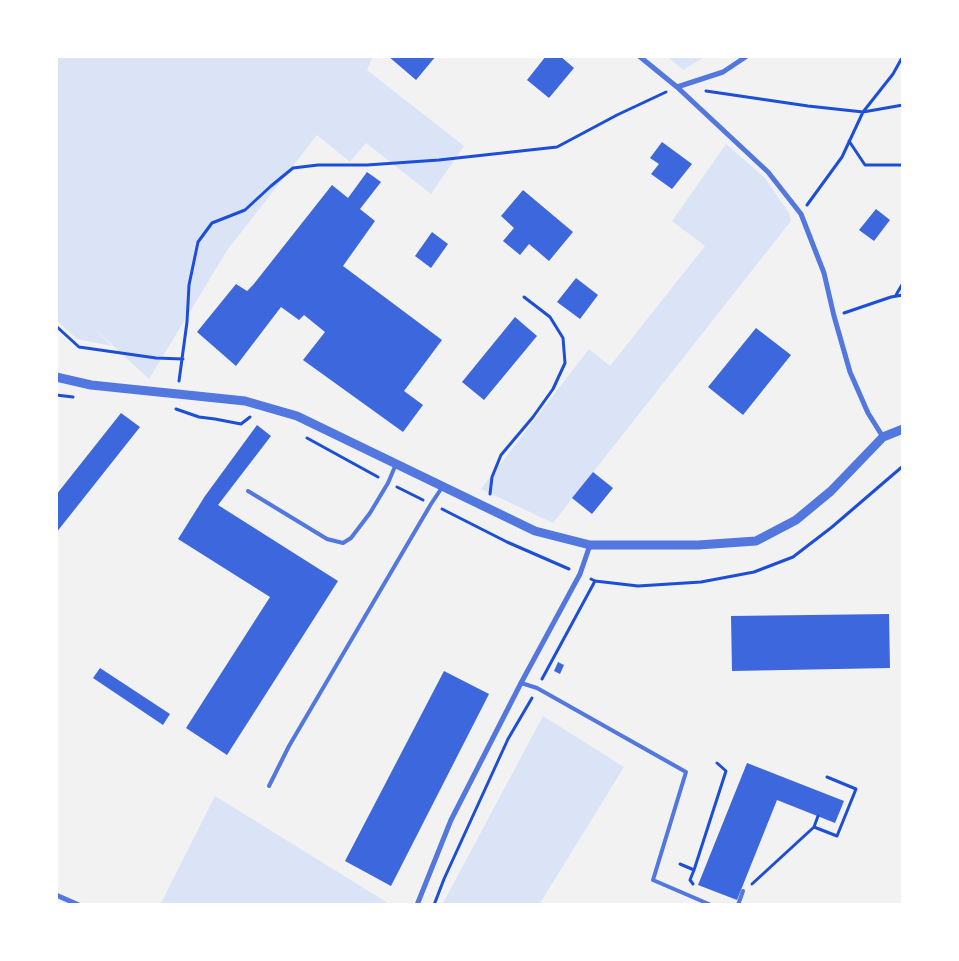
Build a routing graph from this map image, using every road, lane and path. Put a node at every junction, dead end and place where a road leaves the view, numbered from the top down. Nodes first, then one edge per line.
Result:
1 (640, 56) edge
2 (747, 56) edge
3 (903, 56) edge
4 (677, 87) junction
5 (705, 91) dead end
6 (903, 105) edge
7 (863, 112) junction
8 (849, 141) junction
9 (903, 165) edge
10 (801, 214) junction
11 (903, 283) edge
12 (903, 294) edge
13 (896, 296) junction
14 (524, 297) dead end
15 (834, 316) junction
16 (56, 326) edge
17 (183, 359) junction
18 (56, 378) edge
19 (177, 394) junction
20 (903, 429) edge
21 (883, 437) junction
22 (396, 464) junction
23 (443, 486) junction
24 (248, 491) dead end
25 (488, 508) junction
26 (590, 545) junction
27 (595, 581) dead end
28 (520, 683) junction
29 (537, 688) junction
30 (716, 762) dead end
31 (827, 777) dead end
32 (269, 786) dead end
33 (818, 816) dead end
34 (814, 827) junction
35 (680, 864) dead end
36 (694, 870) junction
37 (694, 885) dead end
38 (743, 891) joint
39 (56, 894) edge
40 (80, 905) edge
41 (417, 905) edge
42 (434, 905) edge
43 (711, 905) edge
44 (738, 905) edge

1 - 4 street
2 - 4 street
3 - 7 path
4 - 10 street
4 - 17 path
5 - 7 path
6 - 7 path
7 - 8 path
8 - 9 path
8 - 10 path
10 - 15 street
11 - 13 path
12 - 13 path
13 - 15 path
14 - 25 path
15 - 21 street
16 - 17 path
17 - 19 path
18 - 19 street
19 - 22 street
20 - 21 street
21 - 26 street
22 - 23 street
22 - 24 lane
23 - 25 street
23 - 32 lane
25 - 26 street
26 - 28 street
27 - 29 path
28 - 29 lane
28 - 41 street
29 - 42 path
29 - 43 lane
30 - 36 path
31 - 34 path
33 - 34 path
34 - 38 path
35 - 36 path
36 - 37 path
38 - 44 lane
39 - 40 street

